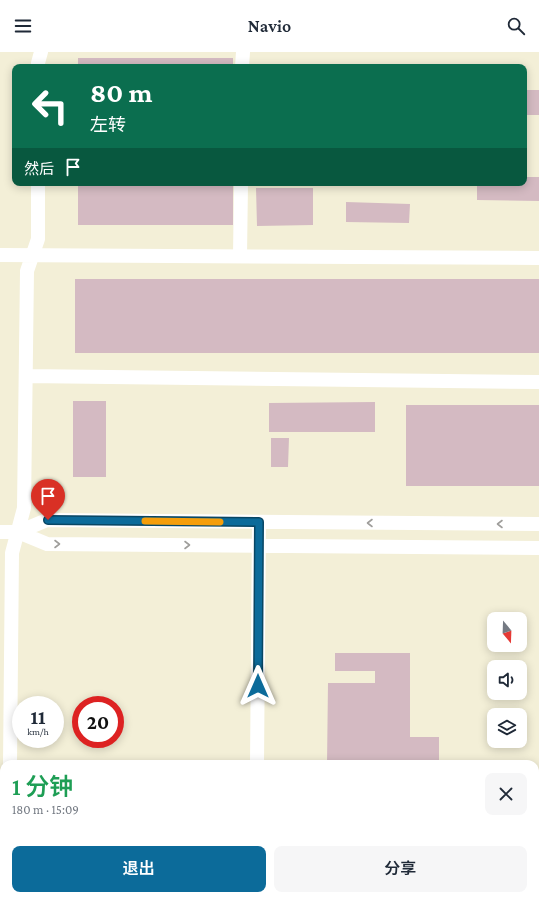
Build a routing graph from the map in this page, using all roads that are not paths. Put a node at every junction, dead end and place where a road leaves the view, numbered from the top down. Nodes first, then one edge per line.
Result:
1 (41, 52) edge
2 (243, 52) edge
3 (39, 64) edge
4 (242, 64) edge
5 (38, 186) edge
6 (241, 186) edge
7 (0, 255) edge
8 (33, 255) junction
9 (240, 256) junction
10 (539, 258) edge
11 (26, 376) junction
12 (539, 382) edge
13 (259, 522) junction
14 (539, 524) edge
15 (0, 532) edge
16 (18, 532) junction
17 (259, 546) junction
18 (539, 548) edge
19 (10, 760) edge
20 (257, 760) edge

1 - 3 lane
2 - 4 lane
5 - 8 lane
6 - 9 lane
7 - 8 lane
8 - 9 lane
8 - 11 lane
9 - 10 lane
11 - 12 lane
11 - 16 lane
14 -> 13 lane
13 - 16 lane
13 - 17 lane
15 - 16 lane
16 -> 17 lane
16 - 19 lane
17 - 18 lane
17 - 20 lane

